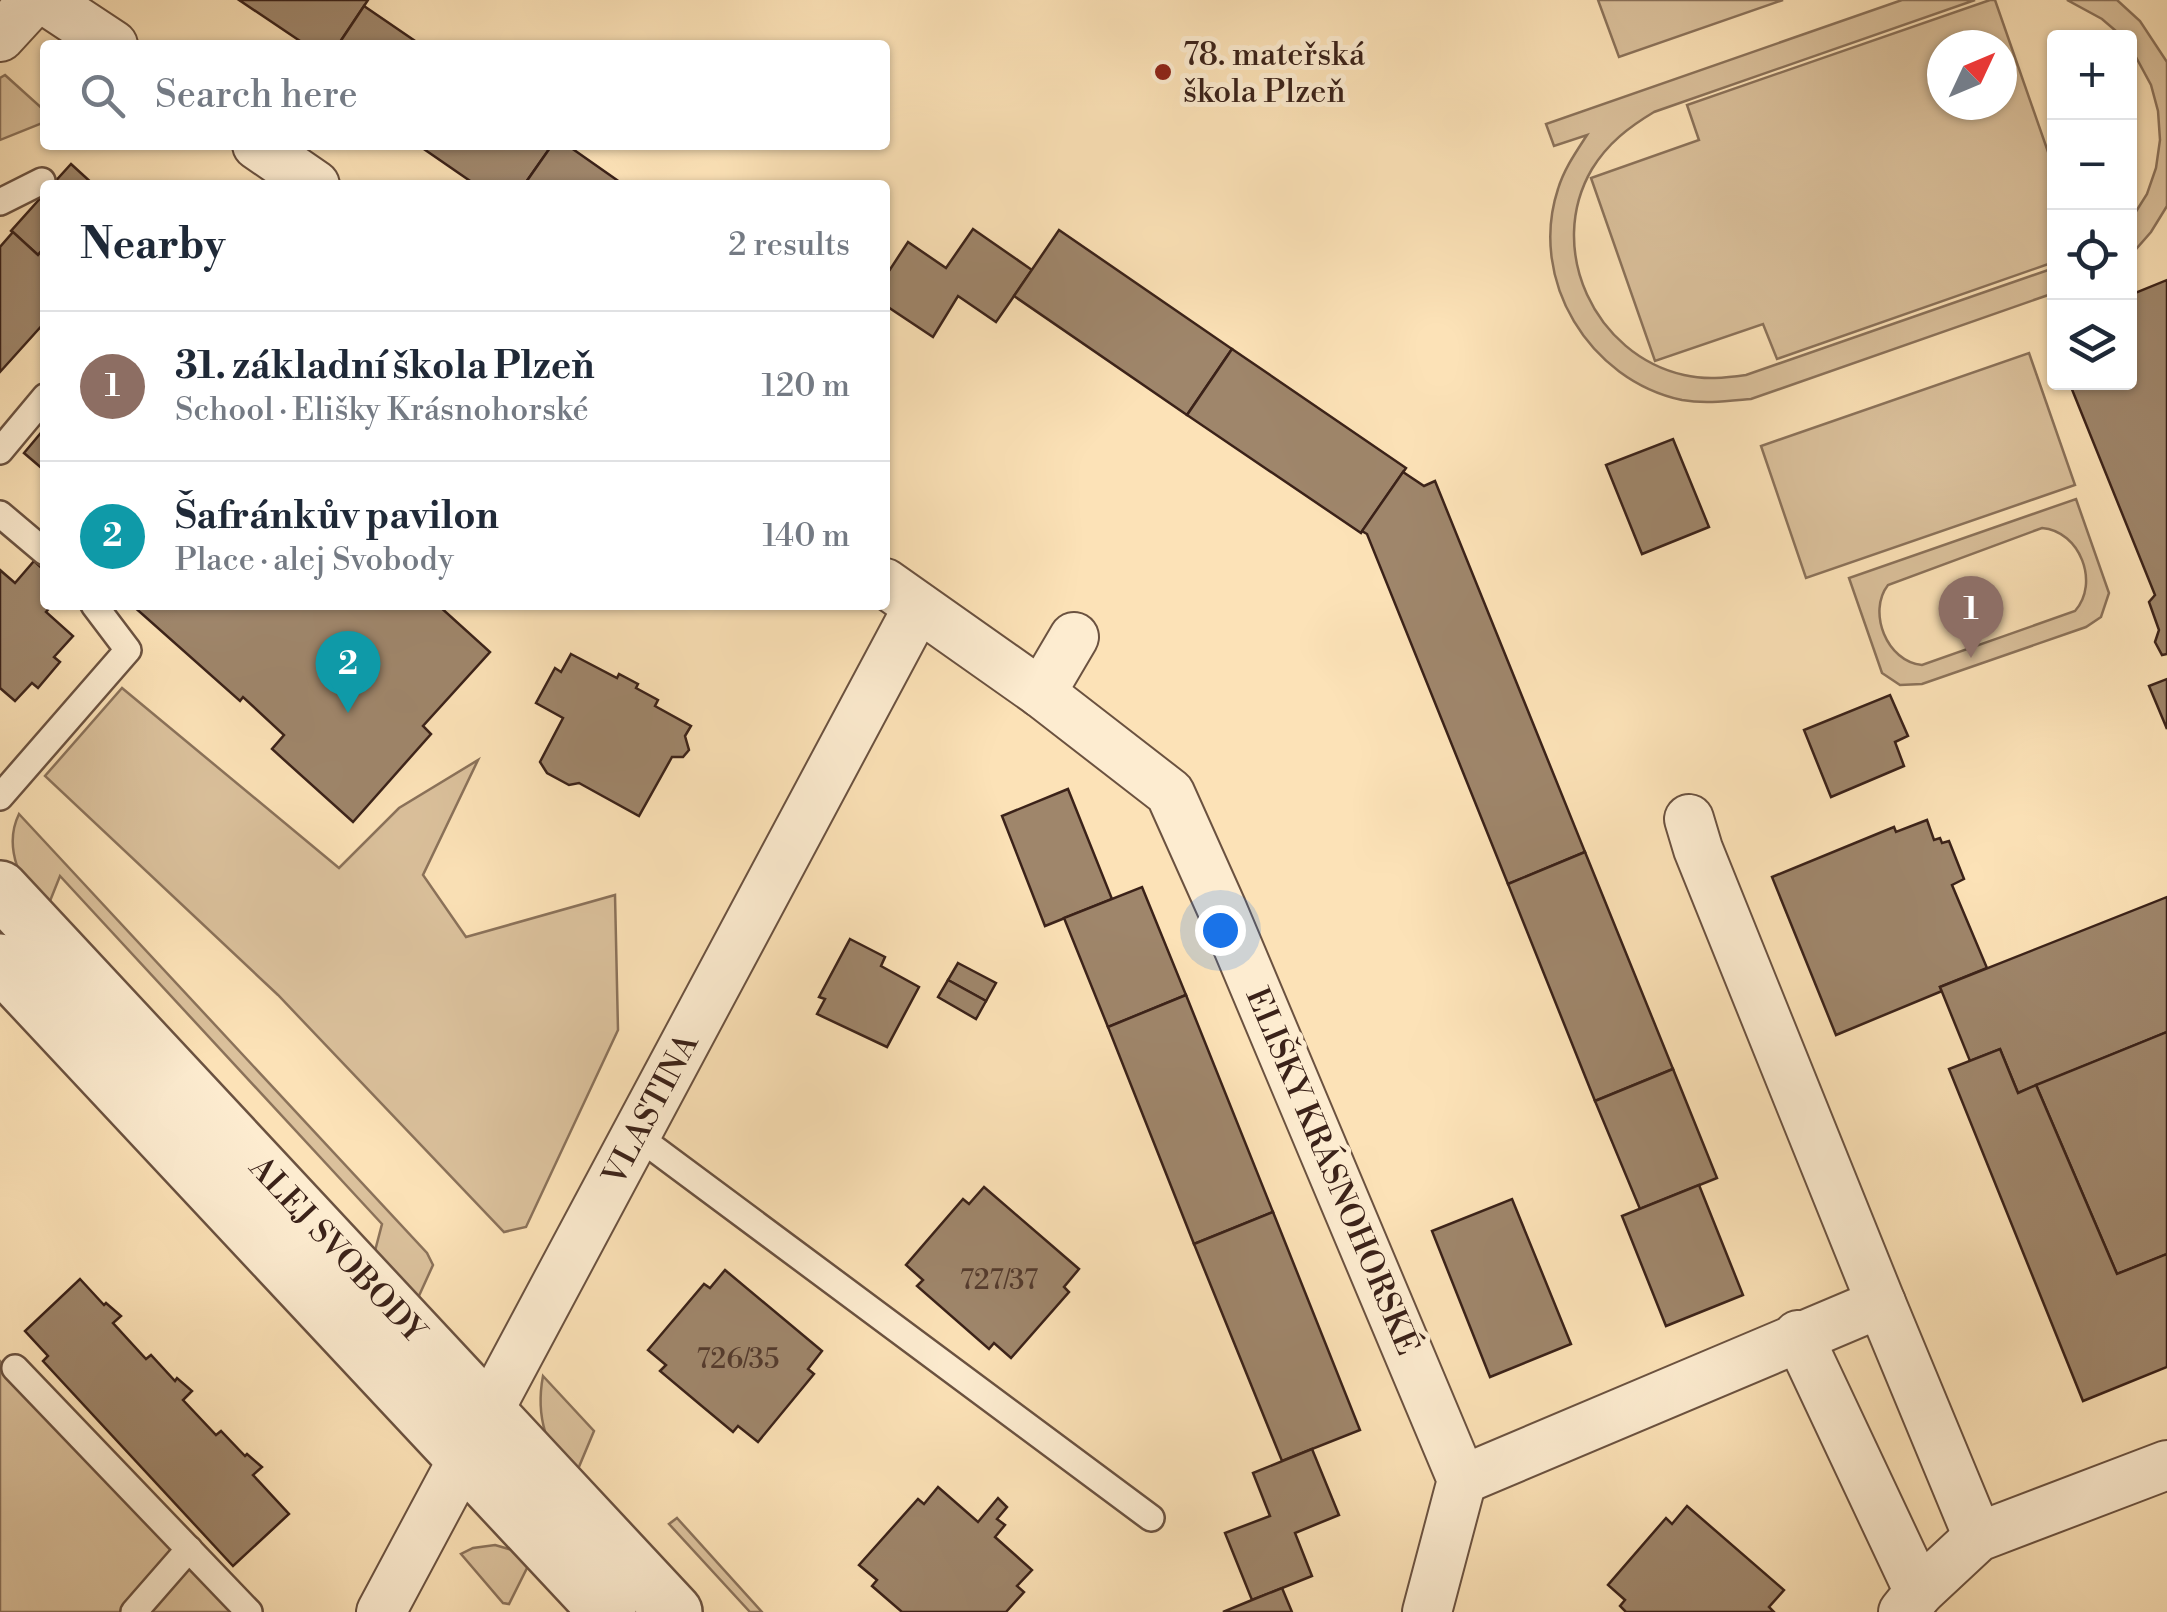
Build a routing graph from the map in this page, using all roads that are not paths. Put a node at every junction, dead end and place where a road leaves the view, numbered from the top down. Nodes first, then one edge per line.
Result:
1 (34, 0) edge
2 (45, 0) edge
3 (0, 37) edge
4 (105, 40) edge
5 (264, 150) edge
6 (308, 180) edge
7 (40, 183) edge
8 (0, 203) edge
9 (21, 220) dead end
10 (40, 402) edge
11 (0, 451) edge
12 (0, 514) edge
13 (40, 548) edge
14 (902, 595) edge
15 (98, 610) edge
16 (1074, 638) dead end
17 (1041, 692) junction
18 (0, 796) edge
19 (1689, 819) dead end
20 (0, 888) edge
21 (0, 962) edge
22 (636, 1135) junction
23 (1881, 1303) junction
24 (1798, 1335) junction
25 (15, 1368) dead end
26 (477, 1434) junction
27 (2167, 1465) edge
28 (1462, 1480) junction
29 (1151, 1518) dead end
30 (1978, 1537) junction
31 (190, 1549) junction
32 (1911, 1602) edge
33 (134, 1612) edge
34 (249, 1612) edge
35 (381, 1612) edge
36 (608, 1612) edge
37 (674, 1612) edge
38 (1426, 1612) edge

1 - 3 street
2 - 4 street
5 - 6 street
7 - 8 lane
8 - 9 lane
10 - 11 lane
12 - 13 lane
14 - 17 street, ELIŠKY KRÁSNOHORSKÉ
14 - 22 street, VLASTINA
15 - 18 lane
16 - 17 street
17 - 28 street, ELIŠKY KRÁSNOHORSKÉ
19 - 23 street
20 - 26 street, ALEJ SVOBODY
21 - 26 street, ALEJ SVOBODY
22 - 26 street, VLASTINA
22 - 29 lane
23 - 24 street
23 - 30 street
24 - 28 street
24 - 32 street
25 - 31 lane
26 - 35 street, VLASTINA
26 - 36 street, ALEJ SVOBODY
26 - 37 street, ALEJ SVOBODY
27 - 30 street
28 - 38 street
30 - 32 street
31 - 33 lane
31 - 34 lane

